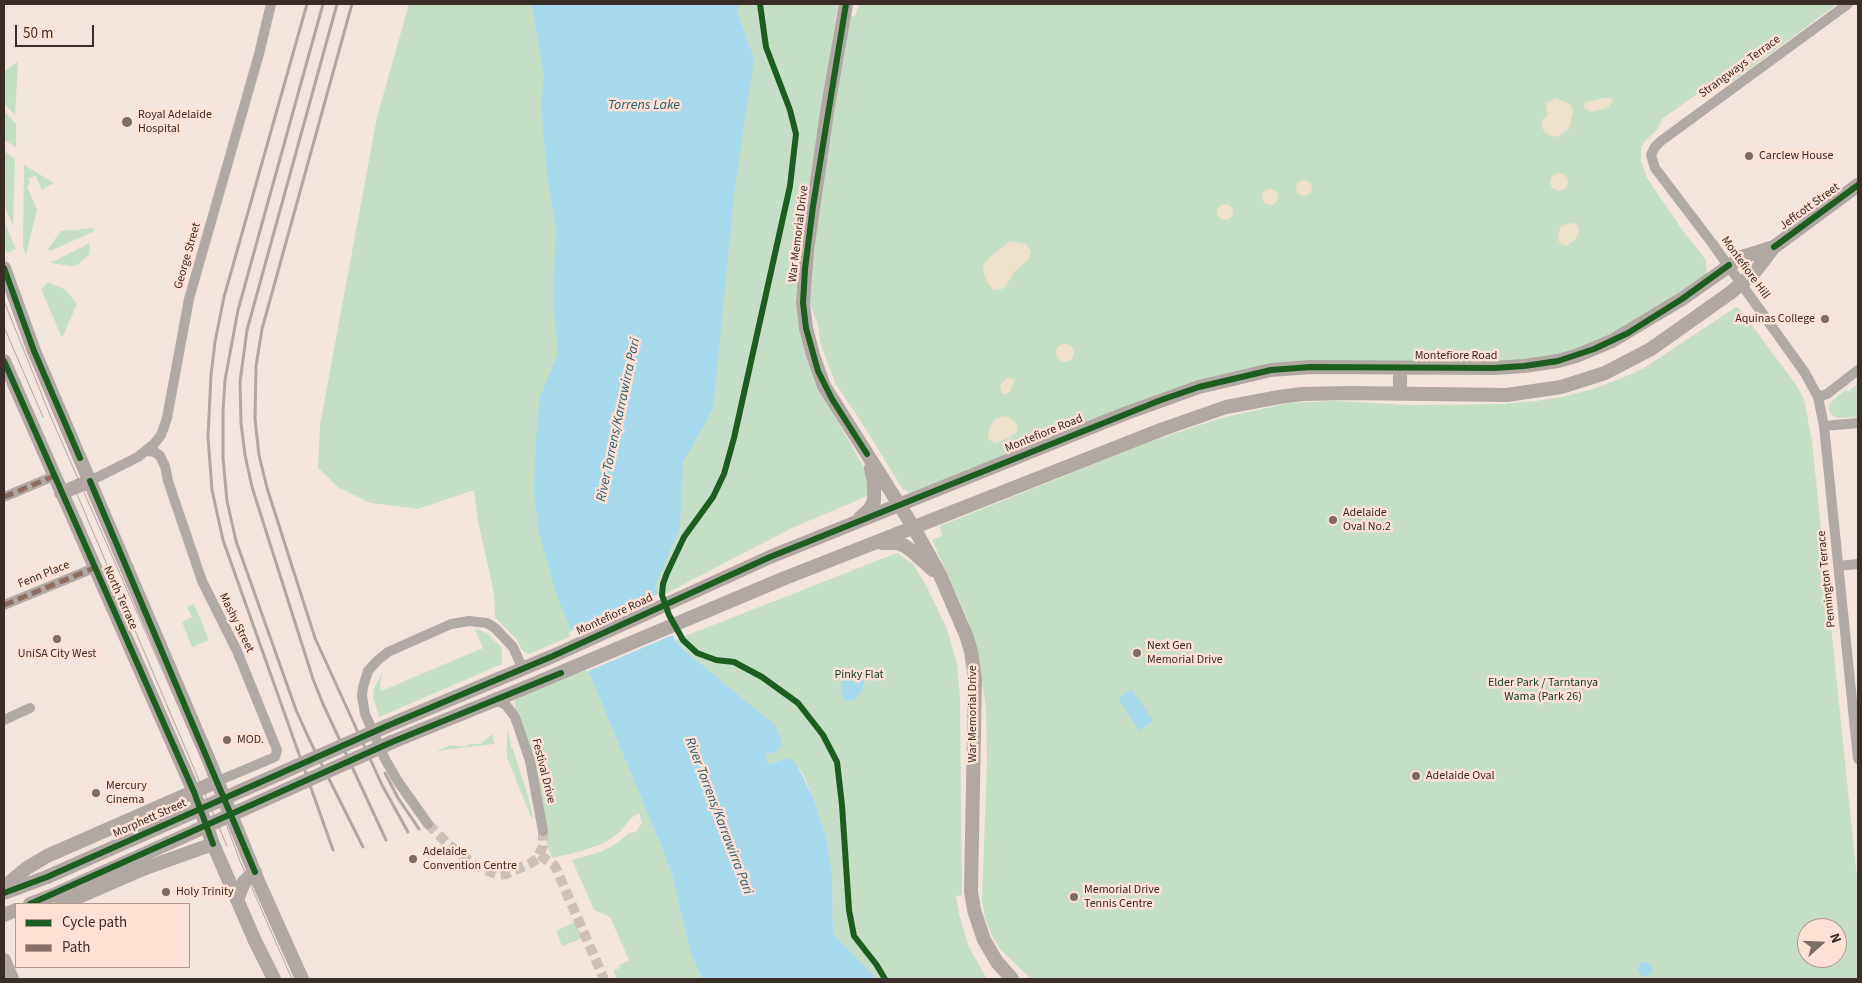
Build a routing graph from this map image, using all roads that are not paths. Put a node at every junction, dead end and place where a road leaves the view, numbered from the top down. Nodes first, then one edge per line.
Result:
1 (271, 4) edge
2 (846, 4) edge
3 (1848, 4) edge
4 (1651, 155) joint
5 (1858, 185) edge
6 (1774, 247) junction
7 (1728, 265) junction
8 (4, 268) edge
9 (1741, 283) junction
10 (4, 361) edge
11 (1400, 368) junction
12 (1858, 370) edge
13 (8, 383) edge
14 (1400, 394) junction
15 (1818, 397) junction
16 (1858, 423) edge
17 (1824, 426) junction
18 (147, 451) junction
19 (866, 454) junction
20 (54, 476) junction
21 (90, 481) junction
22 (61, 493) junction
23 (4, 498) edge
24 (899, 504) junction
25 (847, 526) junction
26 (914, 528) junction
27 (867, 546) junction
28 (1858, 564) edge
29 (1839, 566) junction
30 (94, 568) junction
31 (940, 575) junction
32 (4, 605) edge
33 (523, 669) junction
34 (1854, 671) edge
35 (522, 689) junction
36 (489, 702) junction
37 (30, 708) dead end
38 (516, 717) junction
39 (4, 720) edge
40 (387, 726) joint
41 (1858, 759) edge
42 (218, 781) junction
43 (194, 792) junction
44 (428, 824) tunnel mouth
45 (543, 832) tunnel mouth
46 (213, 844) junction
47 (255, 872) junction
48 (4, 887) edge
49 (4, 893) edge
50 (237, 900) junction
51 (47, 901) edge
52 (4, 960) edge
53 (12, 979) edge
54 (274, 979) edge
55 (302, 979) edge
56 (1012, 979) edge

1 - 18 street, George Street
2 - 19 main road, War Memorial Drive
3 - 4 street, Strangways Terrace
4 - 7 street, Montefiore Hill
5 - 6 main road, Jeffcott Street
6 - 7 main road, Jeffcott Street
6 - 9 main road, Jeffcott Street
7 - 9 street, Montefiore Hill
7 - 11 main road, Montefiore Road
8 - 21 main road, North Terrace
9 - 14 main road
9 - 15 street, Montefiore Hill
10 - 13 main road, North Terrace
11 - 14 main road
11 - 24 main road, Montefiore Road
12 - 15 street
13 - 20 main road, North Terrace
14 - 26 main road
15 - 17 street, Pennington Terrace
16 - 17 street
17 - 29 street, Pennington Terrace
18 - 21 street, George Street
18 - 42 street, Mashy Street
19 - 24 main road, War Memorial Drive
19 - 25 main road
20 - 22 main road, North Terrace
20 - 23 street
21 - 22 main road
21 - 42 main road, North Terrace
22 - 30 main road, North Terrace
24 - 25 main road, Montefiore Road
24 - 26 main road, War Memorial Drive
25 - 33 main road, Montefiore Road
26 - 27 main road
26 - 31 main road, War Memorial Drive
27 - 31 main road
27 - 35 main road
28 - 29 street
29 - 34 street, Pennington Terrace
30 - 32 street, Fenn Place
30 - 43 main road, North Terrace
31 - 56 main road, War Memorial Drive
33 - 40 main road, Montefiore Road
33 - 44 street
34 - 41 street, Pennington Terrace
35 - 36 main road
35 - 38 street, Festival Drive
36 - 38 street
36 - 51 main road, bridge
37 - 39 street
38 - 45 street, Festival Drive
40 - 49 main road, Morphett Street, bridge
42 - 43 main road
42 - 47 main road, North Terrace
43 - 46 main road, North Terrace
43 - 48 main road
46 - 50 main road, North Terrace
46 - 51 main road
47 - 50 main road
47 - 55 main road, North Terrace
50 - 54 main road, North Terrace
52 - 53 main road

